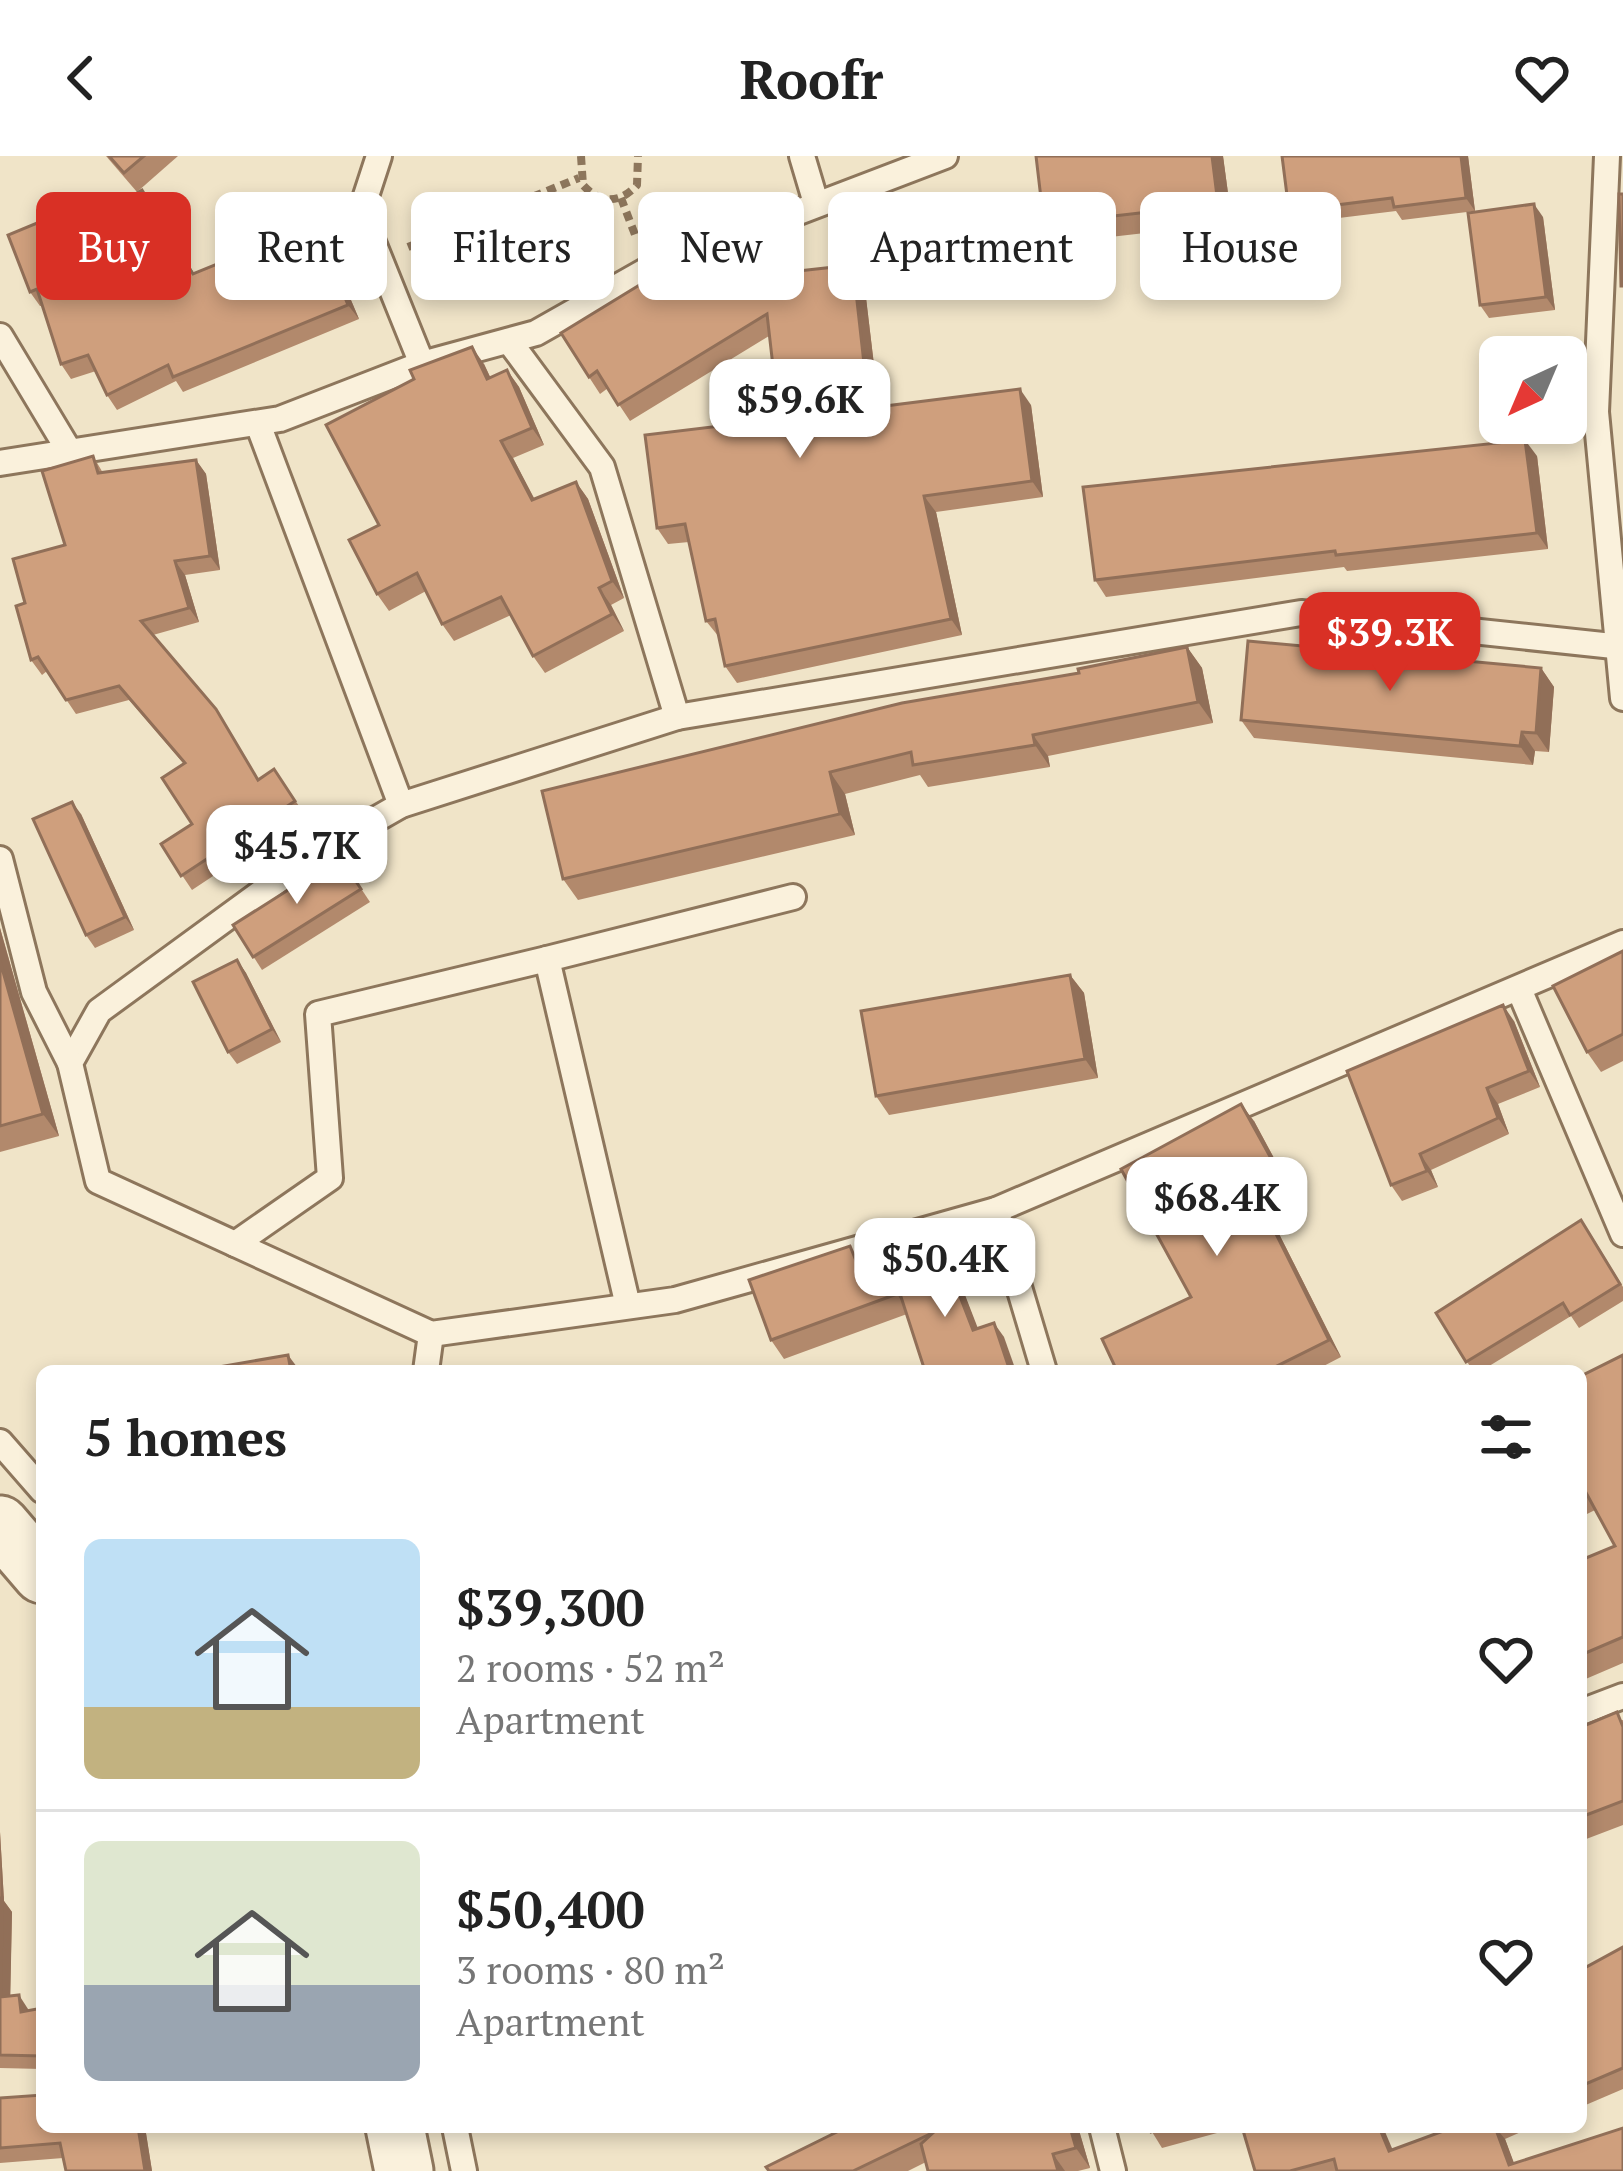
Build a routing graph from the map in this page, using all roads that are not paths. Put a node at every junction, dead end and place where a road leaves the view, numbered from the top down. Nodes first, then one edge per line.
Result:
1 (380, 156) edge
2 (802, 156) edge
3 (945, 156) edge
4 (1607, 156) edge
5 (816, 203) junction
6 (0, 336) edge
7 (509, 341) junction
8 (422, 364) junction
9 (258, 424) junction
10 (71, 454) junction
11 (0, 463) edge
12 (1619, 648) edge
13 (1623, 698) edge
14 (677, 717) junction
15 (401, 805) junction
16 (0, 860) edge
17 (793, 897) dead end
18 (1623, 943) edge
19 (548, 959) junction
20 (1519, 989) junction
21 (70, 1063) junction
22 (996, 1210) junction
23 (1623, 1234) edge
24 (236, 1244) junction
25 (628, 1306) junction
26 (431, 1334) junction
27 (427, 1365) edge
28 (1042, 1365) edge
29 (0, 1442) edge
30 (36, 1483) edge
31 (0, 1526) edge
32 (36, 1567) edge
33 (1623, 1696) edge
34 (1587, 1710) edge
35 (396, 2133) edge
36 (456, 2133) edge
37 (1104, 2133) edge
38 (404, 2171) edge
39 (464, 2171) edge
40 (1114, 2171) edge

1 - 8 lane
2 - 5 lane
3 - 5 lane
4 - 12 lane
5 - 7 lane
6 - 10 lane
7 - 8 lane
7 - 14 lane
8 - 9 lane
9 - 10 lane
9 - 15 lane
10 - 11 lane
12 - 13 lane
12 - 14 lane
14 - 15 lane
15 - 21 lane
16 - 21 lane
17 - 19 lane
18 - 20 lane
19 - 24 lane
19 - 25 lane
20 - 22 lane
20 - 23 lane
21 - 24 lane
22 - 25 lane
22 - 28 lane
24 - 26 lane
25 - 26 lane
26 - 27 lane
29 - 30 lane
31 - 32 street
33 - 34 lane
35 - 38 street
36 - 39 lane
37 - 40 lane

